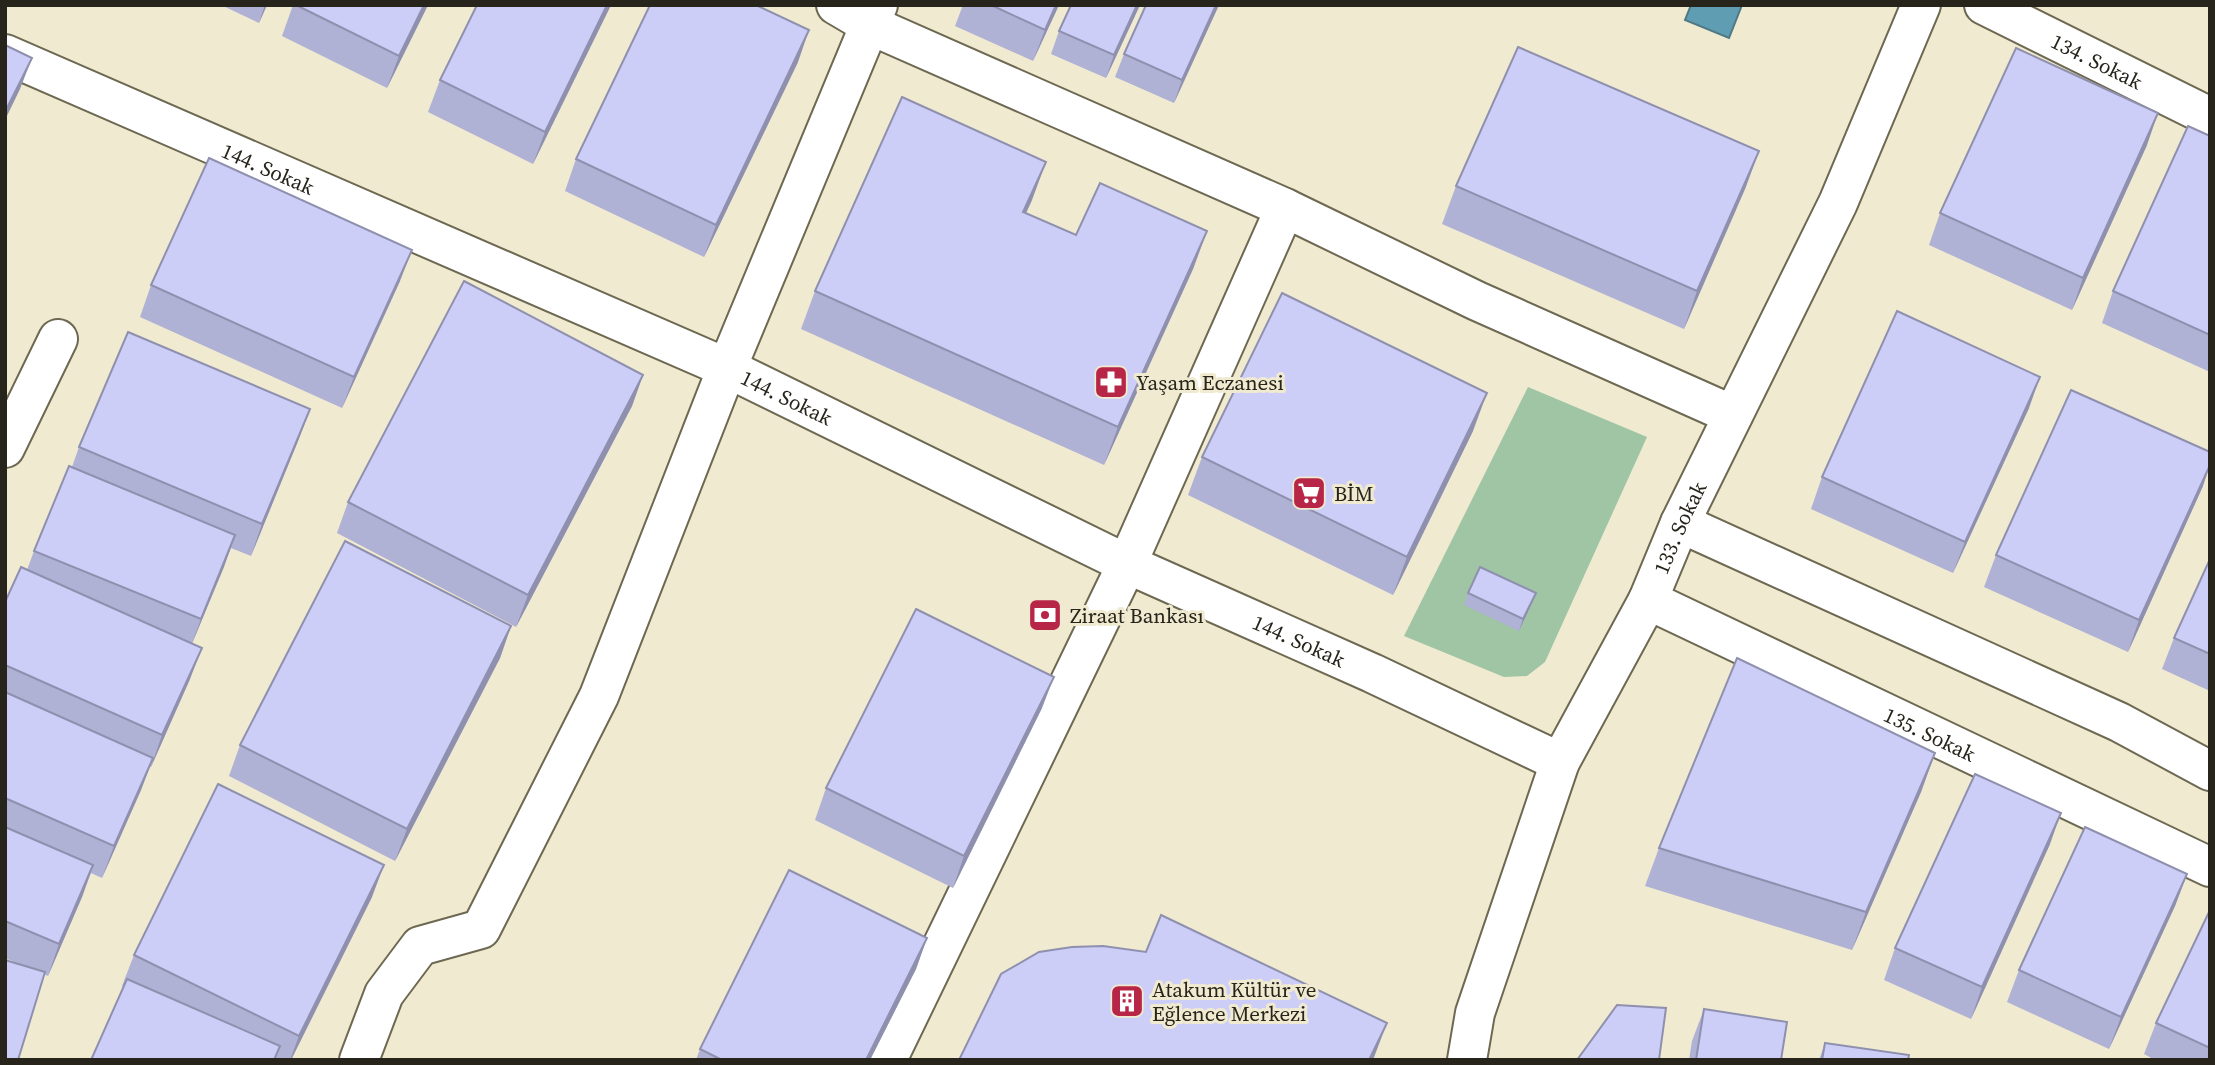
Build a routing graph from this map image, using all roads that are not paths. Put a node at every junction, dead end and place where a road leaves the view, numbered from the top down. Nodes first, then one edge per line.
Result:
1 (836, 5) edge
2 (1922, 5) edge
3 (1984, 5) edge
4 (874, 15) edge
5 (5, 54) edge
6 (2210, 117) edge
7 (1285, 208) junction
8 (58, 340) dead end
9 (727, 368) junction
10 (1734, 415) junction
11 (5, 448) edge
12 (1679, 523) junction
13 (1127, 564) junction
14 (1648, 600) junction
15 (1560, 762) junction
16 (2210, 771) edge
17 (2210, 867) edge
18 (359, 1060) edge
19 (887, 1060) edge
20 (1467, 1060) edge

1 - 4 street
2 - 10 street, 133. Sokak
3 - 6 street, 134. Sokak
4 - 7 street
4 - 9 street
5 - 9 street, 144. Sokak
7 - 10 street
7 - 13 street
8 - 11 street
9 - 13 street, 144. Sokak
9 - 18 street
10 - 12 street, 133. Sokak
12 - 14 street, 133. Sokak
12 - 16 street
13 - 15 street, 144. Sokak
13 - 19 street
14 - 15 street, 133. Sokak
14 - 17 street, 135. Sokak
15 - 20 street, 133. Sokak

